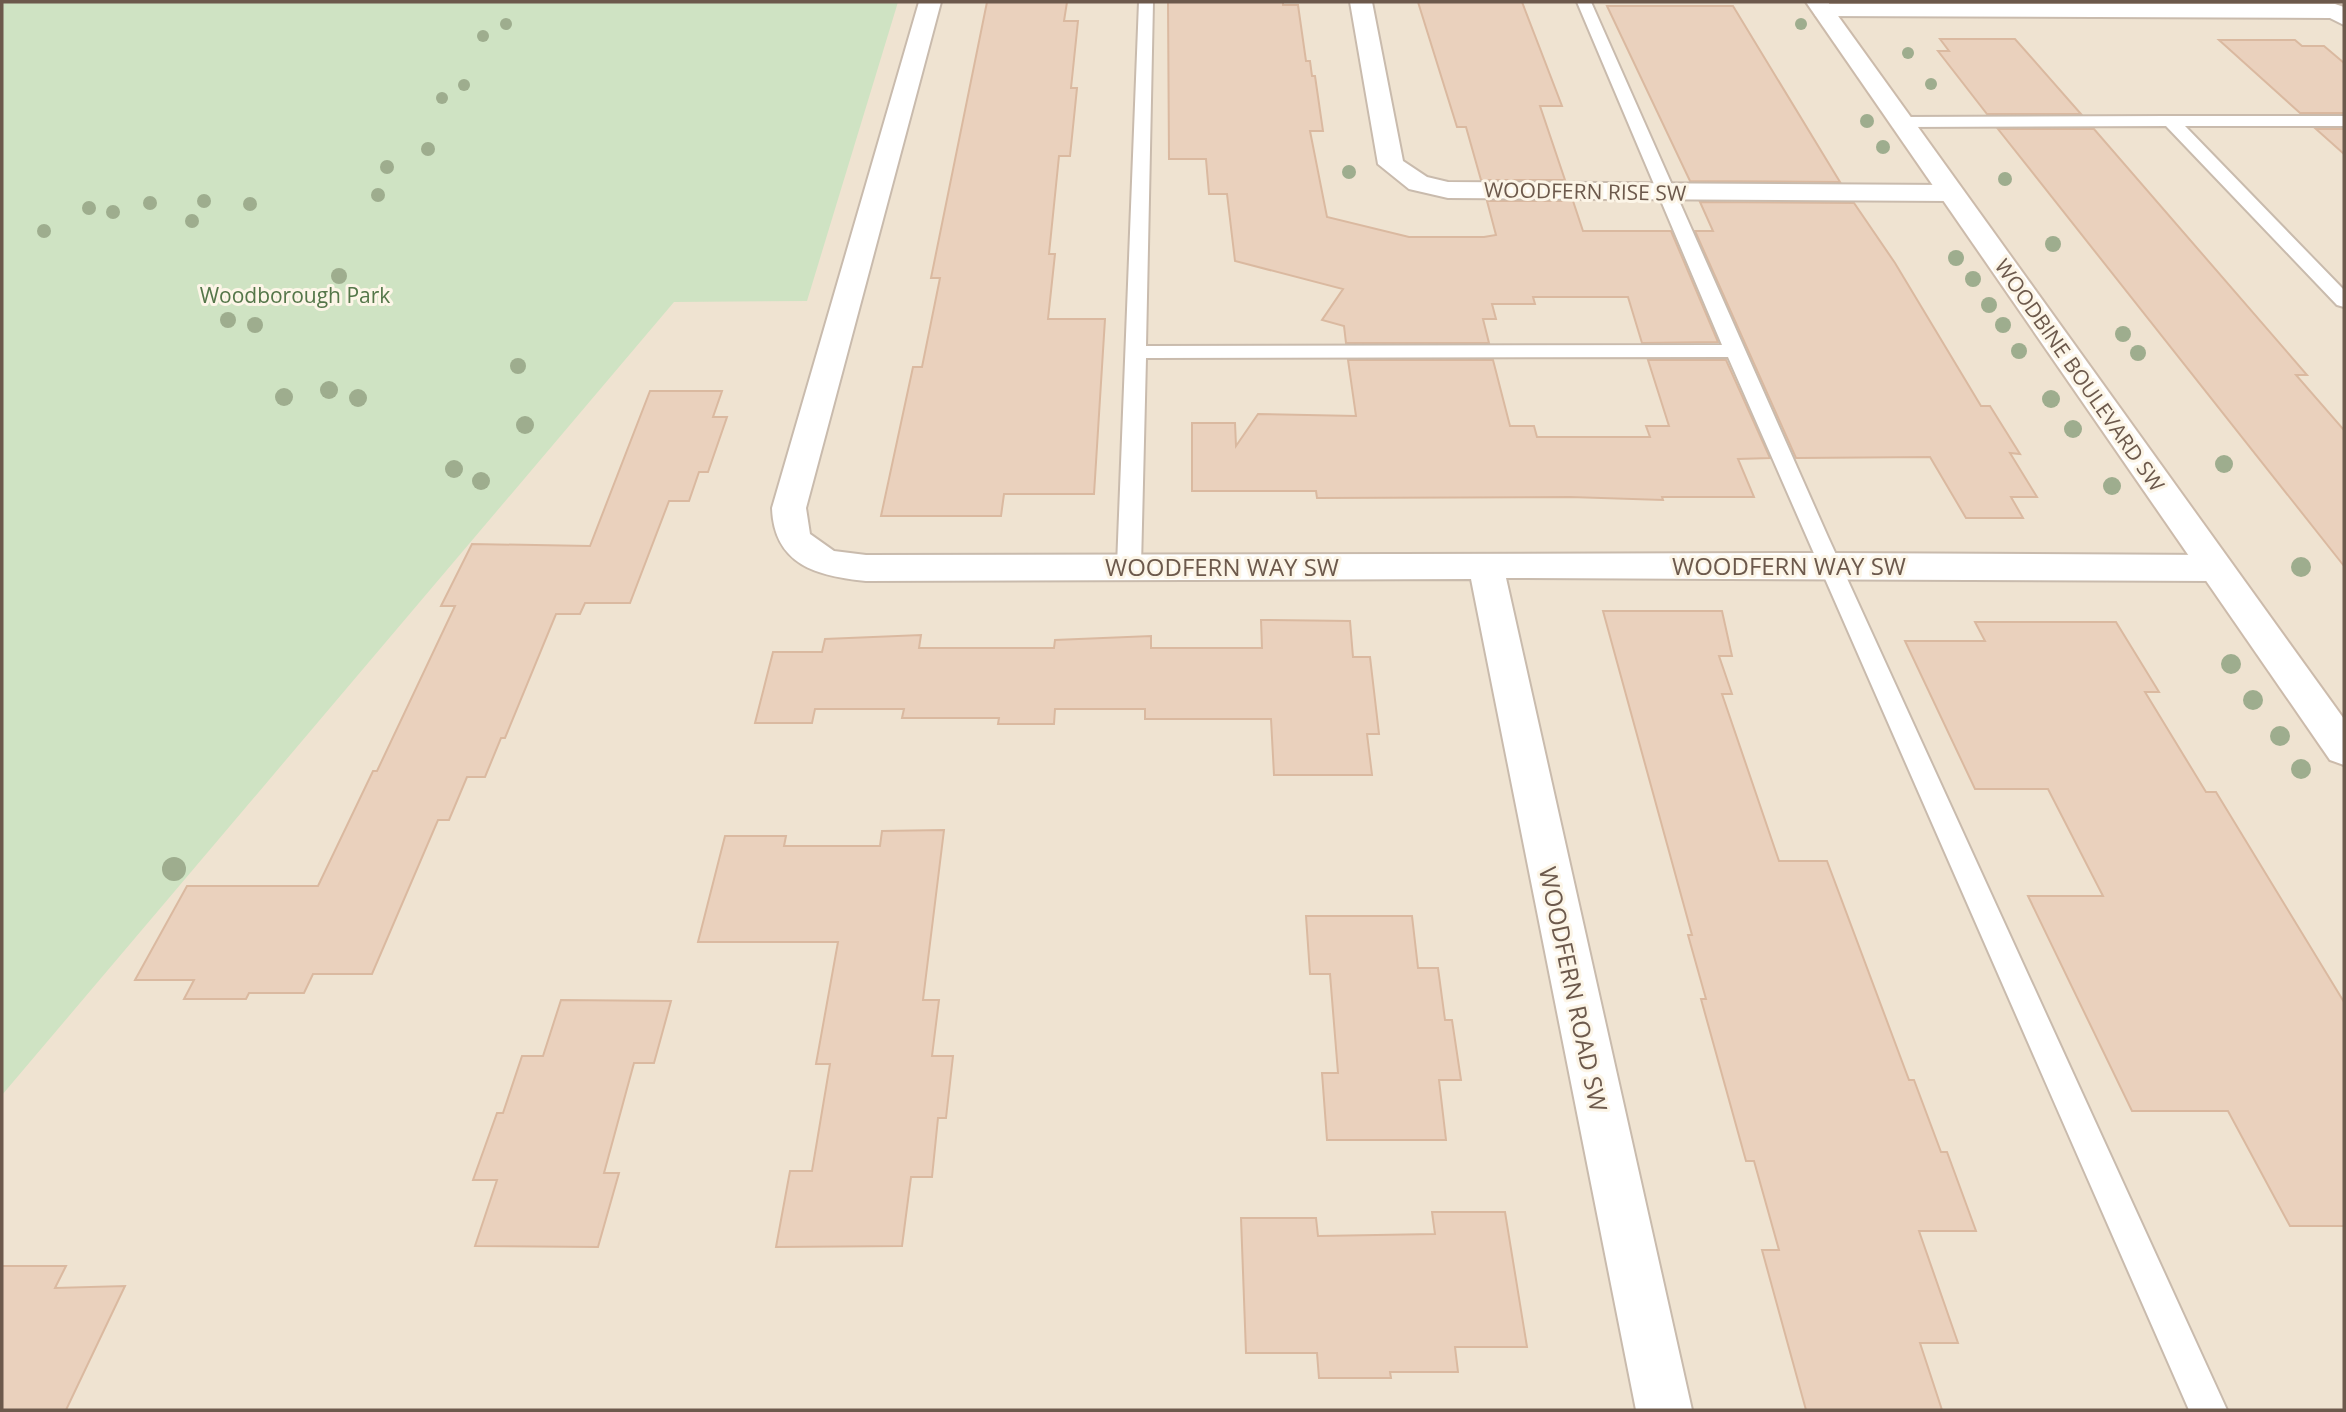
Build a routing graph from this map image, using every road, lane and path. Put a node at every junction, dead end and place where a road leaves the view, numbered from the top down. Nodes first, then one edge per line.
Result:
1 (930, 2) edge
2 (1146, 2) edge
3 (1361, 2) edge
4 (1584, 2) edge
5 (1820, 6) edge
6 (2334, 10) edge
7 (1901, 121) junction
8 (2170, 121) junction
9 (2344, 121) edge
10 (1664, 192) junction
11 (1951, 193) junction
12 (2344, 301) edge
13 (1735, 351) junction
14 (1135, 352) junction
15 (1829, 565) junction
16 (1129, 566) junction
17 (1486, 566) junction
18 (2216, 568) junction
19 (2344, 749) edge
20 (1664, 1410) edge
21 (2208, 1410) edge

1 - 16 street, WOODFERN WAY SW
2 - 14 lane
3 - 10 street, WOODFERN RISE SW
4 - 10 lane
5 - 6 street
5 - 7 street, WOODBINE BOULEVARD SW
7 - 8 lane
7 - 11 street, WOODBINE BOULEVARD SW
8 - 9 lane
8 - 12 lane
10 - 11 street, WOODFERN RISE SW
10 - 13 lane
11 - 18 street, WOODBINE BOULEVARD SW
13 - 14 lane
13 - 15 lane
14 - 16 lane
15 - 17 street, WOODFERN WAY SW
15 - 18 street, WOODFERN WAY SW
15 - 21 lane
16 - 17 street, WOODFERN WAY SW
17 - 20 street, WOODFERN ROAD SW
18 - 19 street, WOODBINE BOULEVARD SW

